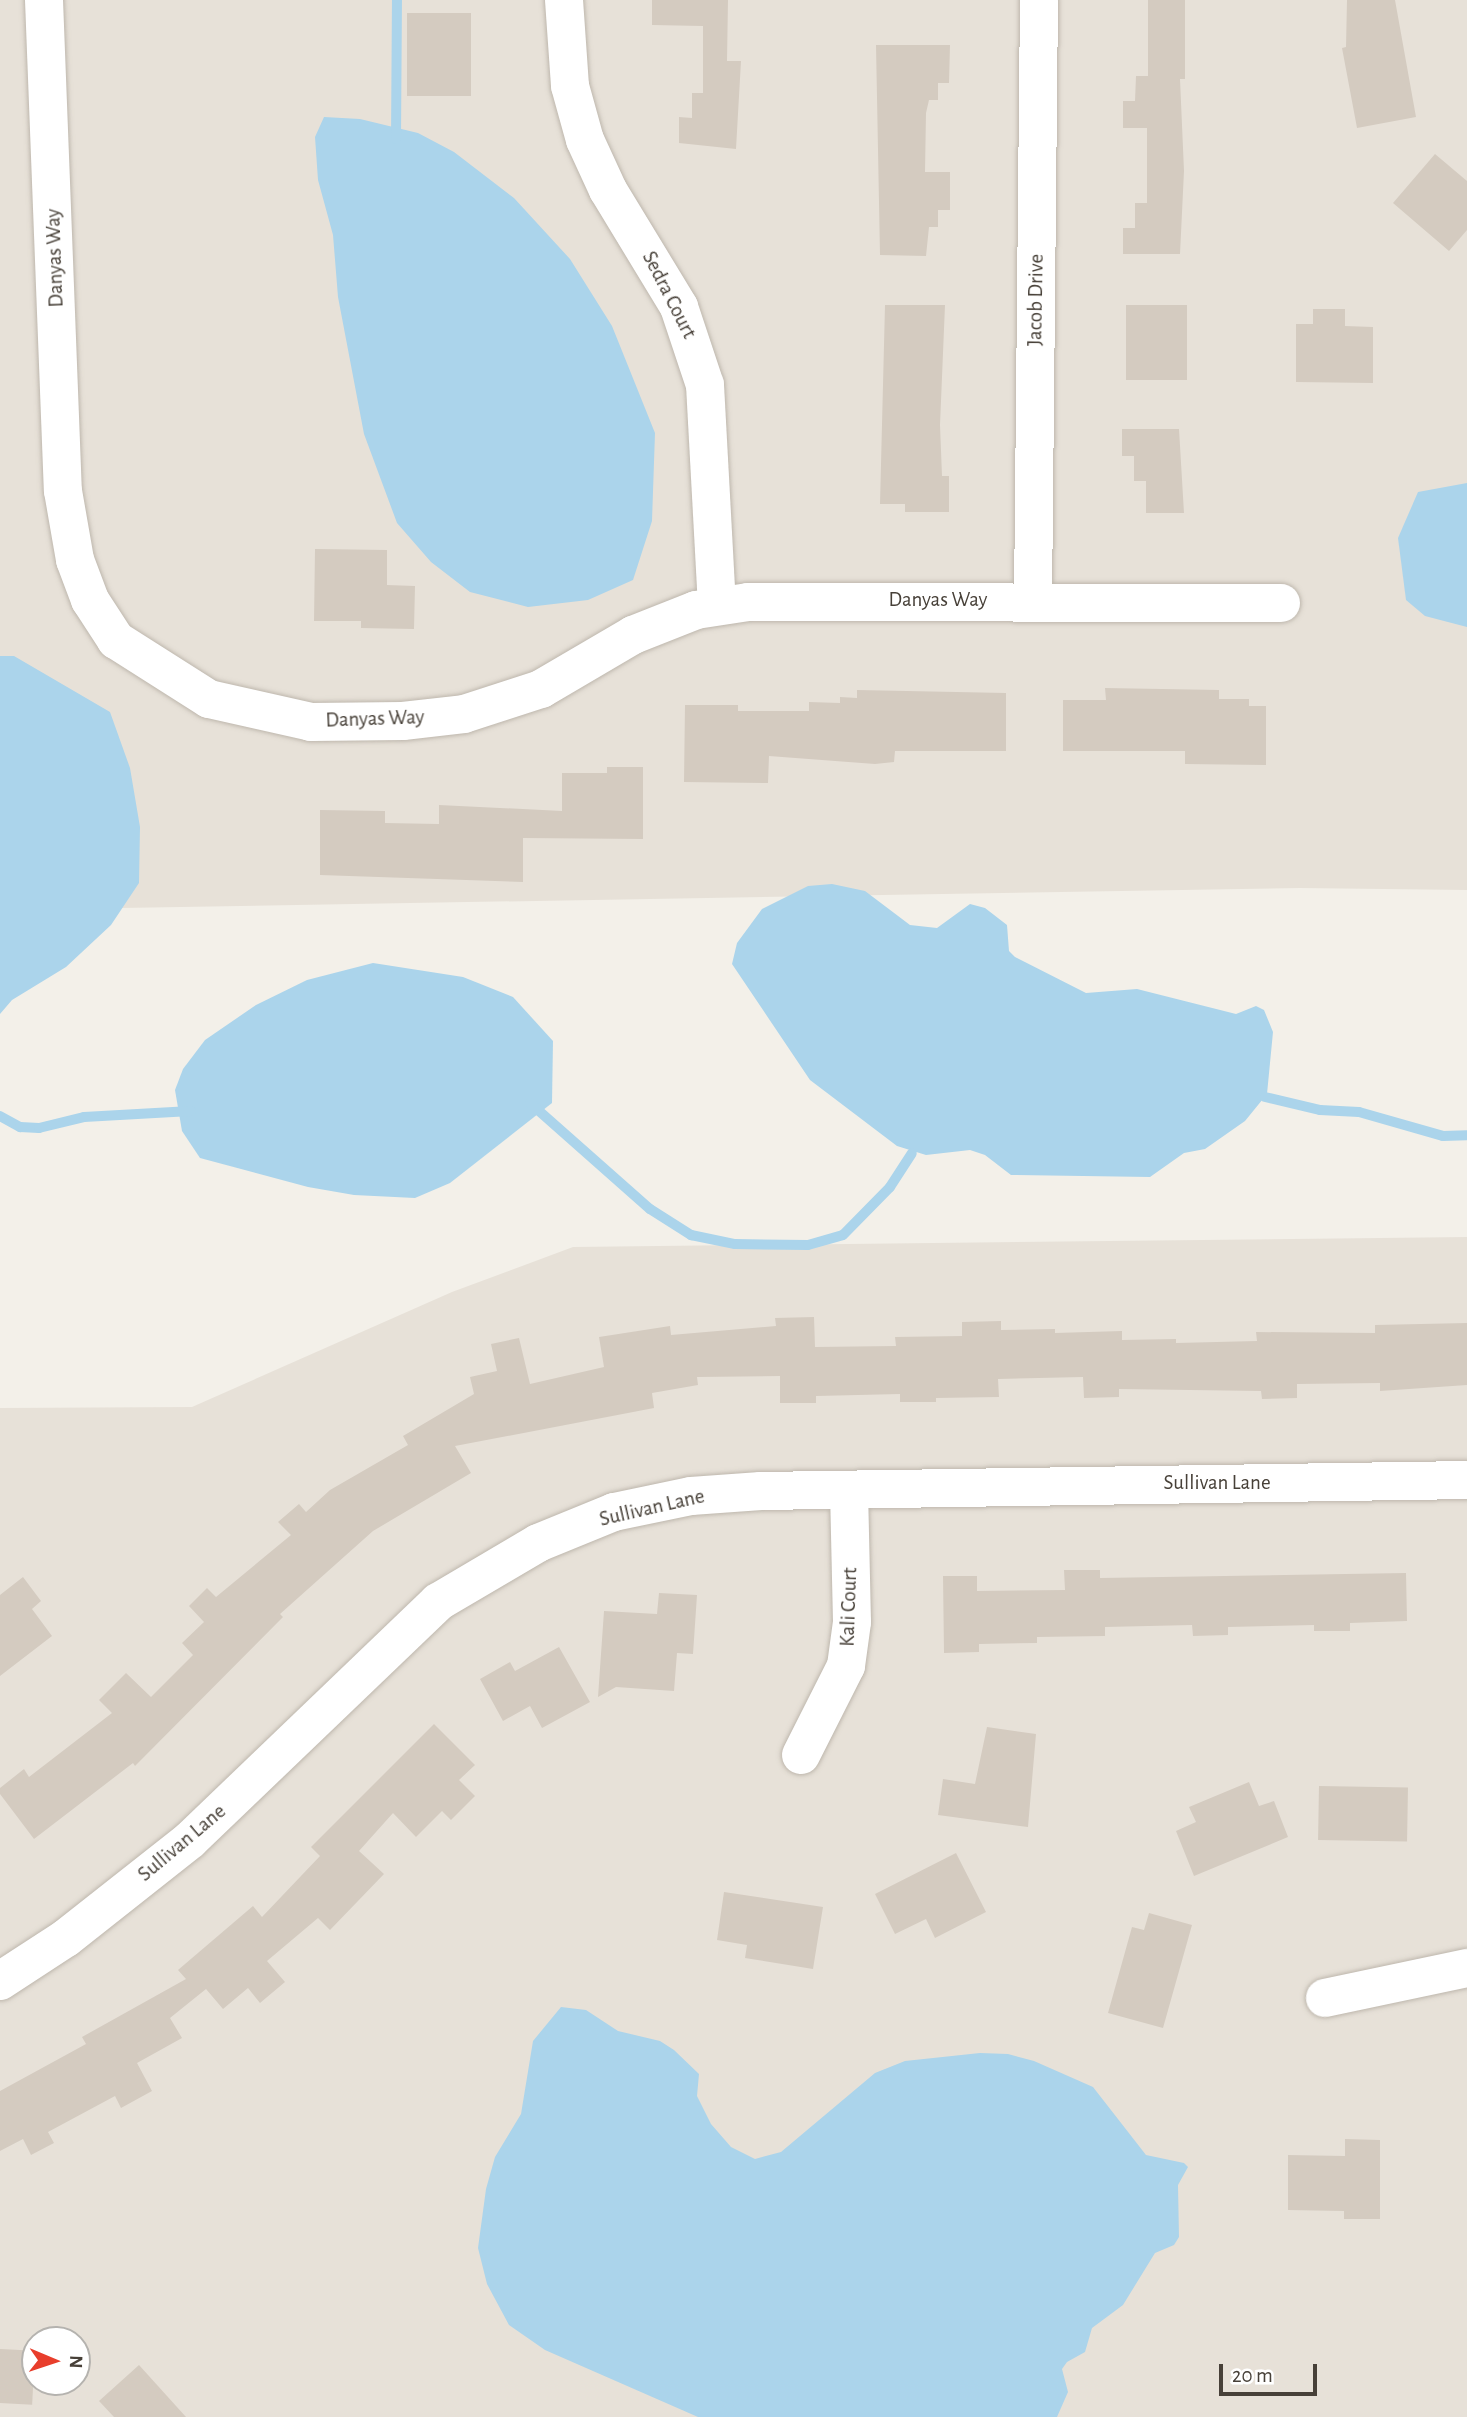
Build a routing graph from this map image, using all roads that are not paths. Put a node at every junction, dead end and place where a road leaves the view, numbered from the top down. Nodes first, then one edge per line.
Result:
1 (44, 0) edge
2 (564, 0) edge
3 (1039, 0) edge
4 (1033, 601) junction
5 (1281, 603) dead end
6 (717, 606) junction
7 (1467, 1480) edge
8 (849, 1490) junction
9 (801, 1755) dead end
10 (1467, 1968) edge
11 (4, 1969) edge
12 (1325, 1998) dead end

1 - 6 street, Danyas Way
2 - 6 street, Sedra Court
3 - 4 street, Jacob Drive
4 - 5 street, Danyas Way
4 - 6 street, Danyas Way
7 - 8 street, Sullivan Lane
8 - 9 street, Kali Court
8 - 11 street, Sullivan Lane
10 - 12 street

